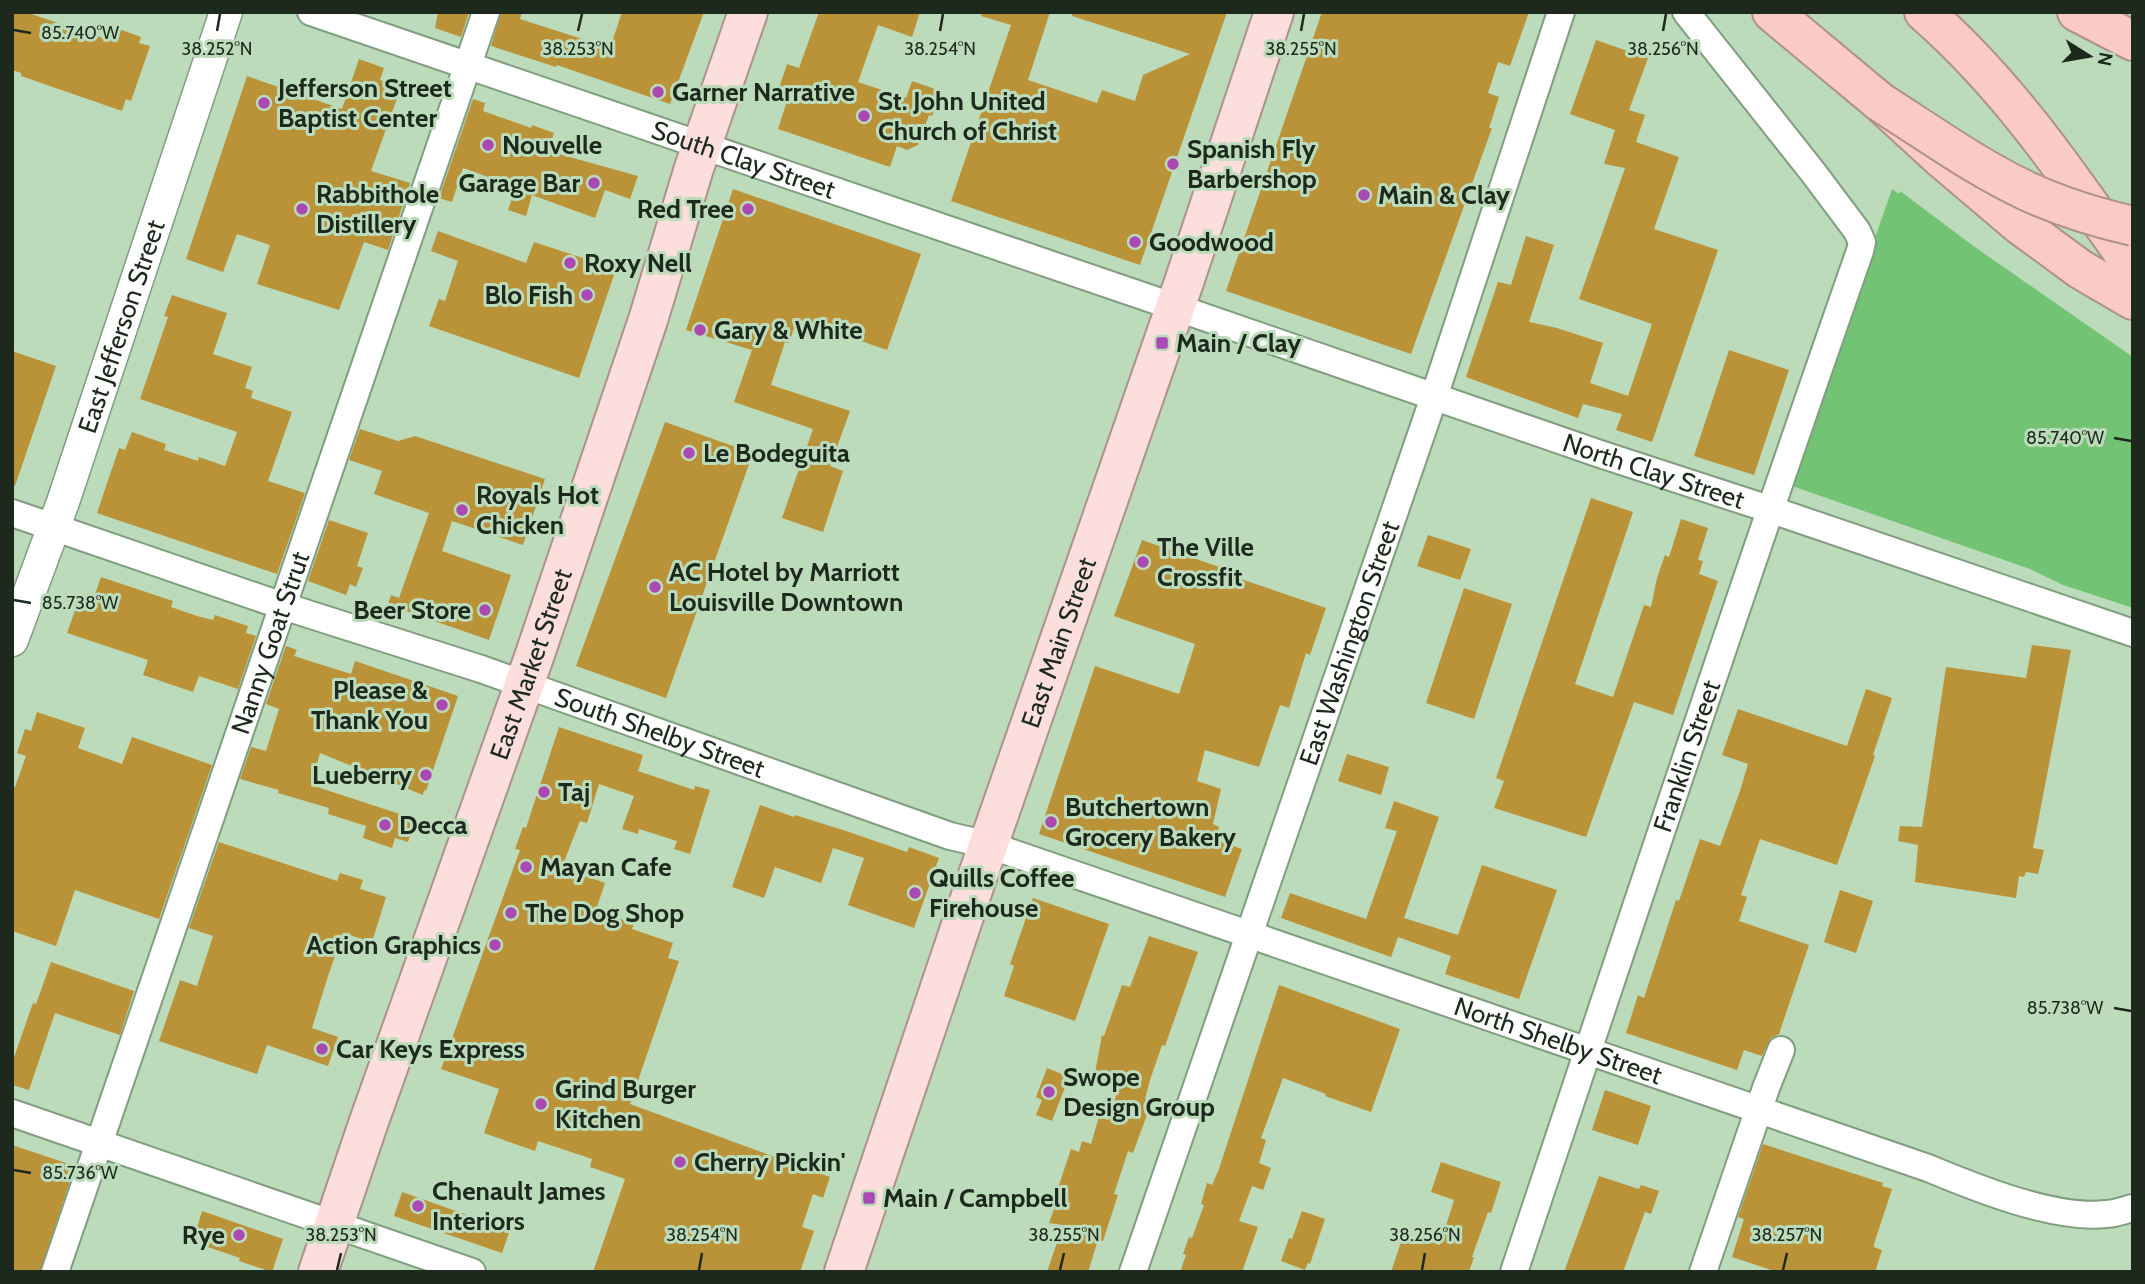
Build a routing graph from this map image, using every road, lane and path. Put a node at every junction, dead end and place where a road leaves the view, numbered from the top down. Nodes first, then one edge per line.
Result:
1 (226, 12) edge
2 (311, 12) edge
3 (486, 12) edge
4 (748, 12) edge
5 (1274, 12) edge
6 (1561, 12) edge
7 (1686, 12) edge
8 (1772, 12) edge
9 (1924, 12) edge
10 (2080, 14) edge
11 (2133, 41) edge
12 (468, 66) junction
13 (1880, 102) junction
14 (702, 146) junction
15 (2127, 245) edge
16 (2133, 300) edge
17 (1175, 307) junction
18 (1434, 397) junction
19 (1769, 509) junction
20 (12, 513) edge
21 (53, 527) junction
22 (283, 606) junction
23 (2133, 633) edge
24 (12, 640) edge
25 (524, 684) junction
26 (989, 845) junction
27 (1248, 934) junction
28 (1781, 1050) dead end
29 (1588, 1051) junction
30 (1758, 1110) junction
31 (12, 1113) edge
32 (100, 1142) junction
33 (2133, 1208) edge
34 (334, 1224) junction
35 (55, 1272) edge
36 (318, 1272) edge
37 (472, 1272) edge
38 (844, 1272) edge
39 (1133, 1272) edge
40 (1514, 1272) edge
41 (1703, 1272) edge

1 - 21 street, East Jefferson Street
2 - 12 street, South Clay Street
3 - 12 street, Nanny Goat Strut
4 - 14 main road, East Market Street
5 - 17 main road, East Main Street
6 - 18 street, East Washington Street
7 - 19 street, Franklin Street
8 - 13 highway
9 - 15 highway
10 - 11 highway
12 - 14 street, South Clay Street
12 - 22 street, Nanny Goat Strut
13 - 15 highway, bridge
13 - 16 highway, bridge
14 - 17 street, South Clay Street
14 - 25 main road, East Market Street
17 - 18 street, North Clay Street
17 - 26 main road, East Main Street
18 - 19 street, North Clay Street
18 - 27 street, East Washington Street
19 - 23 street, North Clay Street
19 - 29 street, Franklin Street
20 - 21 street, South Shelby Street
21 - 22 street, South Shelby Street
21 - 24 street, East Jefferson Street
22 - 25 street, South Shelby Street
22 - 32 street, Nanny Goat Strut
25 - 26 street, South Shelby Street
25 - 34 main road, East Market Street
26 - 27 street, North Shelby Street
26 - 38 main road, East Main Street
27 - 29 street, North Shelby Street
27 - 39 street, East Washington Street
28 - 30 street
29 - 30 street, North Shelby Street
29 - 40 street, Franklin Street
30 - 33 street, North Shelby Street
30 - 41 street
31 - 32 street
32 - 34 street
32 - 35 street, Nanny Goat Strut
34 - 36 main road, East Market Street
34 - 37 street

